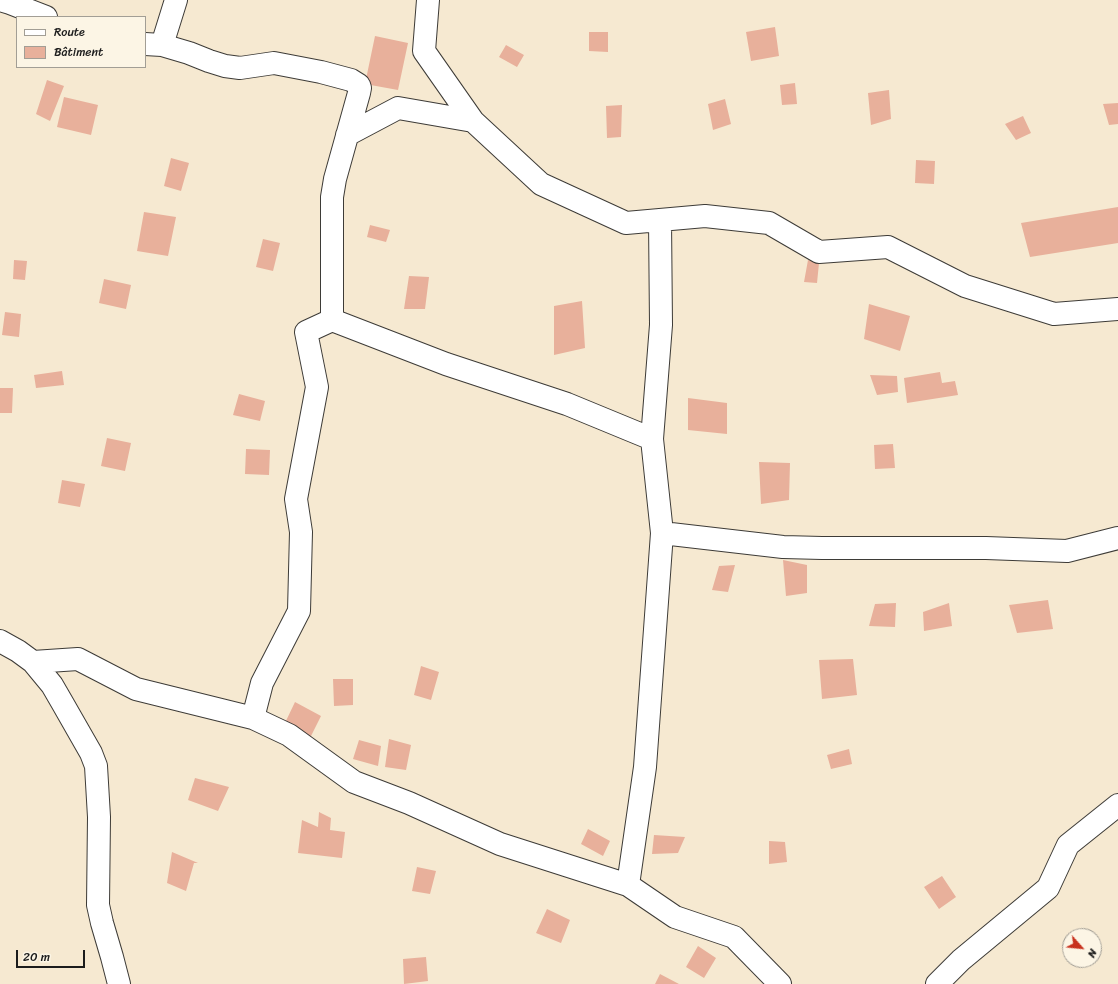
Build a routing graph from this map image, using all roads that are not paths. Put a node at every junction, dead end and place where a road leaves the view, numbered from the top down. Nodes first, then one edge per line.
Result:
1 (0, 0) edge
2 (176, 0) edge
3 (428, 0) edge
4 (43, 16) edge
5 (154, 44) edge
6 (473, 121) junction
7 (347, 135) junction
8 (660, 220) junction
9 (1118, 309) edge
10 (332, 320) junction
11 (652, 439) junction
12 (662, 533) junction
13 (1118, 538) edge
14 (0, 641) edge
15 (33, 662) junction
16 (253, 718) junction
17 (1118, 805) edge
18 (628, 885) junction
19 (119, 984) edge
20 (780, 984) edge
21 (937, 984) edge

1 - 4 street
2 - 5 street
3 - 6 street
5 - 7 street
6 - 7 street
6 - 8 street
7 - 10 street
8 - 9 street
8 - 11 street
10 - 11 street
10 - 16 street
11 - 12 street
12 - 13 street
12 - 18 street
14 - 15 street
15 - 16 street
15 - 19 street
16 - 18 street
17 - 21 street
18 - 20 street

